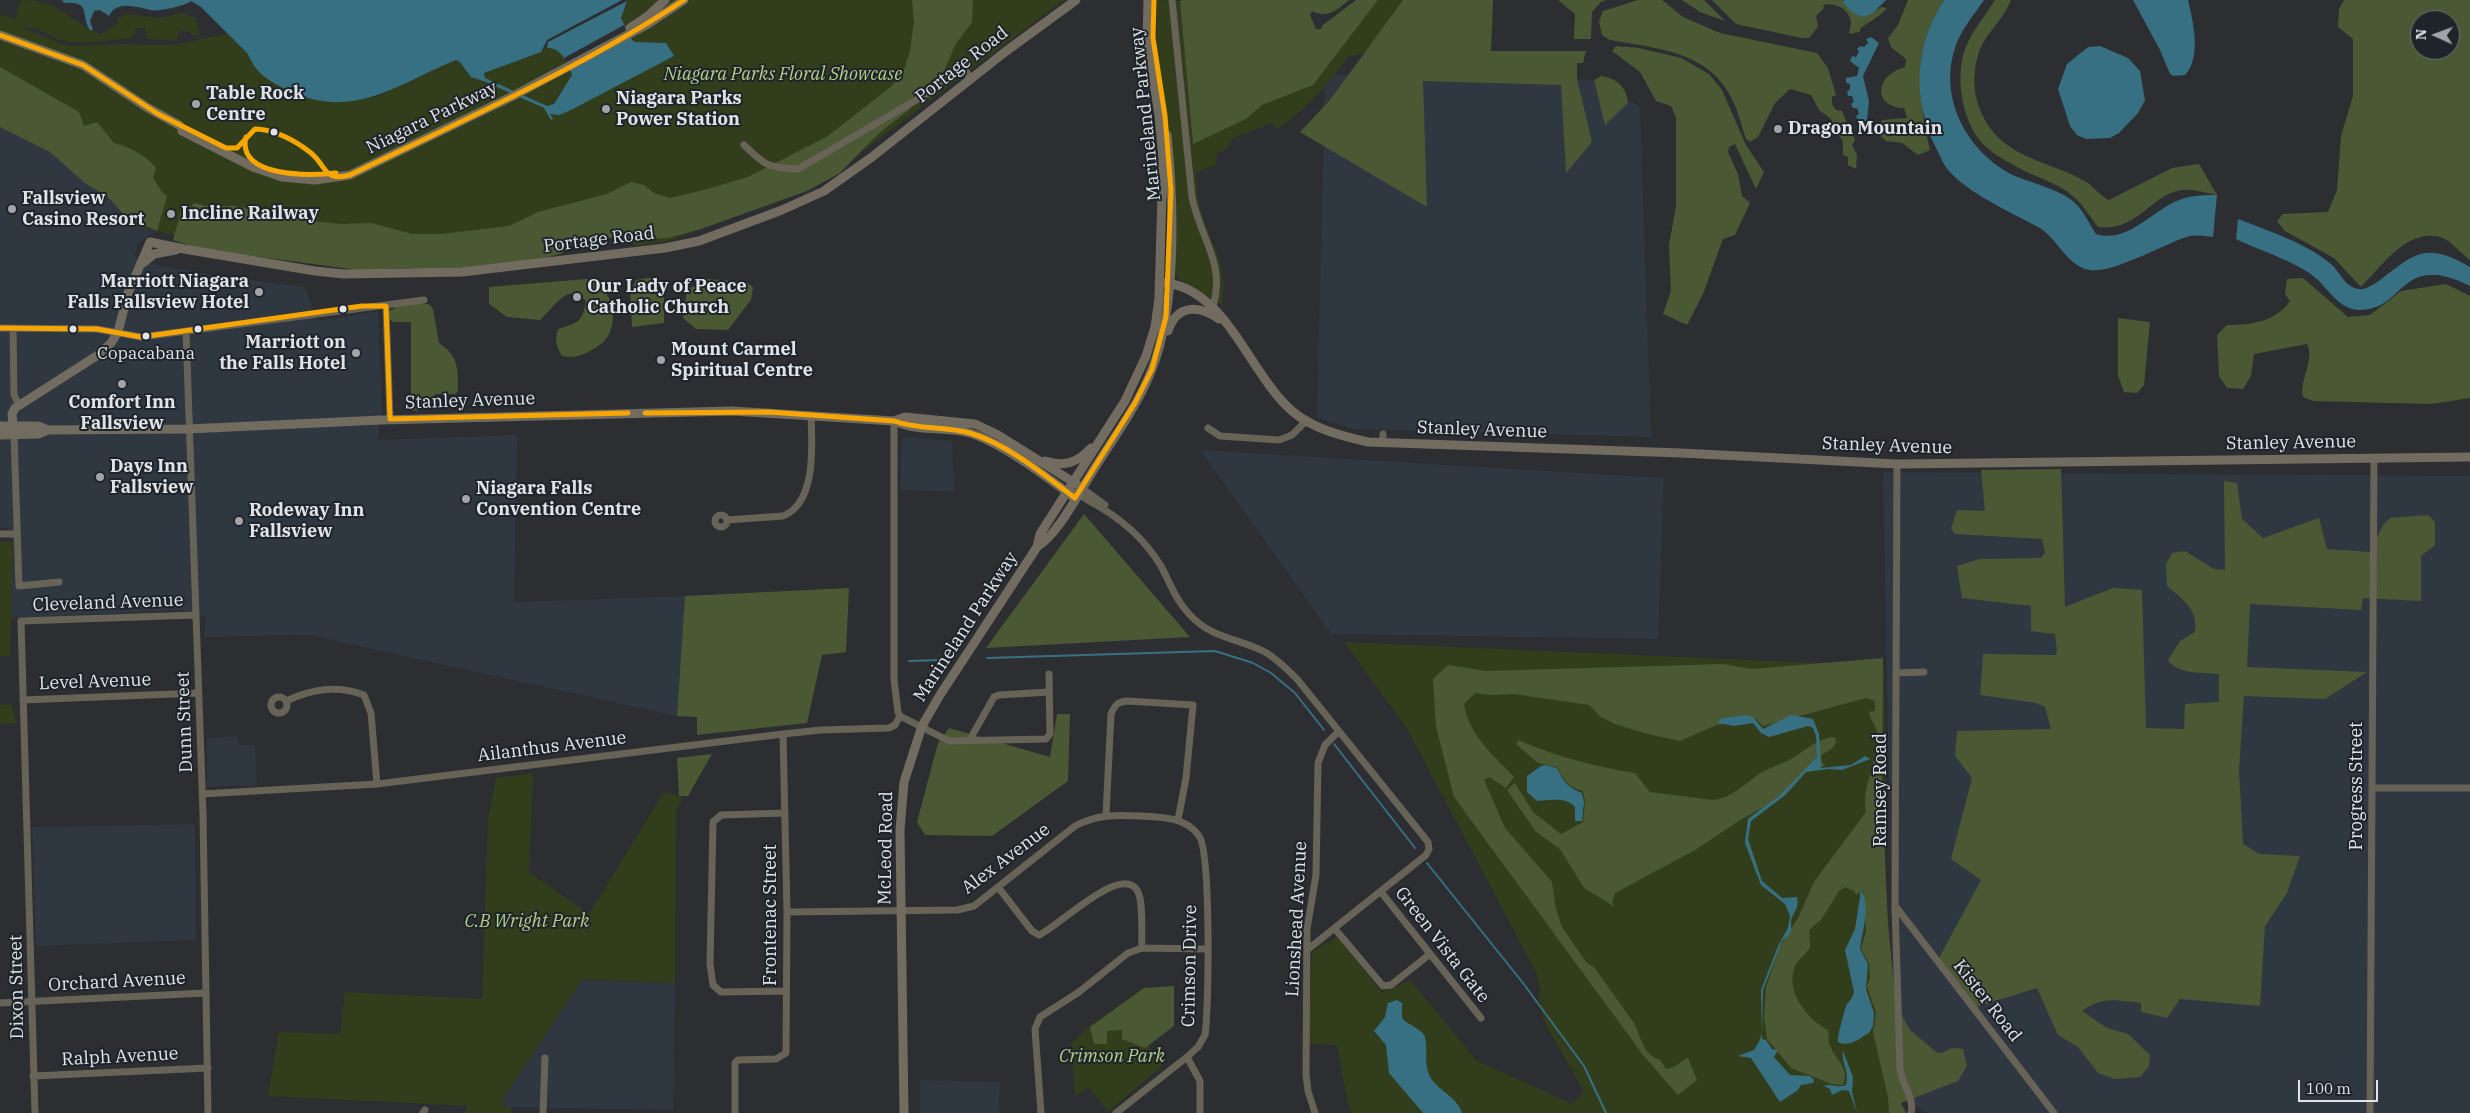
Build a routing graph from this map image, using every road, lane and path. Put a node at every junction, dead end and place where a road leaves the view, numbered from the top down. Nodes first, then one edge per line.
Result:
1 (665, 0) edge
2 (684, 0) edge
3 (1068, 0) edge
4 (1076, 0) edge
5 (1148, 0) edge
6 (1154, 0) edge
7 (1172, 0) edge
8 (1040, 24) junction
9 (629, 31) junction
10 (0, 35) edge
11 (0, 41) edge
12 (970, 78) junction
13 (181, 128) junction
14 (744, 145) dead end
15 (184, 249) junction
16 (141, 264) junction
17 (1159, 282) junction
18 (1169, 283) junction
19 (424, 300) dead end
20 (386, 306) junction
21 (1213, 307) junction
22 (1227, 325) junction
23 (0, 328) edge
24 (12, 328) junction
25 (186, 331) junction
26 (118, 332) junction
27 (1136, 403) junction
28 (19, 405) junction
29 (811, 415) junction
30 (390, 419) junction
31 (1306, 420) junction
32 (894, 421) junction
33 (0, 426) edge
34 (1208, 428) dead end
35 (188, 429) junction
36 (13, 430) junction
37 (0, 435) edge
38 (1102, 438) junction
39 (2470, 457) edge
40 (2374, 458) junction
41 (1038, 459) junction
42 (1897, 464) junction
43 (1074, 483) junction
44 (1067, 492) junction
45 (1079, 493) junction
46 (1111, 514) junction
47 (727, 520) dead end
48 (0, 534) edge
49 (17, 534) junction
50 (1037, 547) junction
51 (59, 582) dead end
52 (196, 615) junction
53 (21, 621) joint
54 (1924, 672) dead end
55 (1896, 673) junction
56 (1050, 674) dead end
57 (1049, 692) junction
58 (199, 693) junction
59 (23, 700) junction
60 (286, 701) dead end
61 (900, 716) junction
62 (922, 726) junction
63 (1338, 732) junction
64 (783, 734) junction
65 (968, 741) junction
66 (377, 784) junction
67 (2372, 788) junction
68 (2470, 788) edge
69 (202, 794) junction
70 (785, 813) junction
71 (1106, 815) junction
72 (1178, 820) junction
73 (998, 886) junction
74 (1381, 892) junction
75 (1895, 907) junction
76 (900, 910) junction
77 (787, 912) junction
78 (1336, 929) junction
79 (1142, 948) junction
80 (1207, 949) junction
81 (1307, 950) junction
82 (1430, 954) junction
83 (786, 991) junction
84 (206, 993) junction
85 (32, 1001) junction
86 (0, 1003) edge
87 (1480, 1018) dead end
88 (1188, 1057) junction
89 (545, 1058) dead end
90 (208, 1068) junction
91 (33, 1076) junction
92 (35, 1113) edge
93 (208, 1113) edge
94 (543, 1113) edge
95 (735, 1113) edge
96 (904, 1113) edge
97 (1041, 1113) edge
98 (1116, 1113) edge
99 (1200, 1113) edge
100 (1316, 1113) edge
101 (1911, 1113) edge
102 (2054, 1113) edge
103 (2370, 1113) edge

1 - 9 main road, Niagara Parkway
2 - 9 main road, Niagara Parkway
3 - 8 main road
4 - 8 main road, Portage Road
5 - 17 main road, Marineland Parkway
6 - 18 main road, Marineland Parkway
7 - 21 street, Marineland Parkway
8 - 12 main road, Portage Road
9 - 13 main road, Niagara Parkway
10 - 13 main road, Niagara Parkway
11 - 13 main road, Niagara Parkway
12 - 14 street
12 - 15 main road, Portage Road
15 - 16 main road
15 - 16 main road, Portage Road
16 - 26 main road, Portage Road
17 - 18 main road, Stanley Avenue
17 - 38 main road, Marineland Parkway
18 - 21 main road, Stanley Avenue
18 - 27 main road, Marineland Parkway
19 - 20 street
20 - 25 street
20 - 30 street
21 - 22 main road, Stanley Avenue
22 - 27 main road
22 - 31 main road, Stanley Avenue
23 - 24 street
24 - 26 street
24 - 28 street
25 - 26 street
25 - 35 street, Dunn Street
26 - 28 main road
27 - 45 main road, Marineland Parkway
28 - 36 main road
29 - 30 main road, Stanley Avenue
29 - 32 main road, Stanley Avenue
29 - 47 street
30 - 35 main road, Stanley Avenue
31 - 34 street
31 - 42 main road, Stanley Avenue
32 - 41 main road, Stanley Avenue
32 - 44 main road, Stanley Avenue
32 - 61 street
33 - 36 main road, Stanley Avenue
35 - 36 main road, Stanley Avenue
35 - 52 street, Dunn Street
36 - 37 main road, Stanley Avenue
36 - 49 street
38 - 41 main road
38 - 43 main road, Marineland Parkway
39 - 40 main road, Stanley Avenue
40 - 42 main road, Stanley Avenue
40 - 67 street, Progress Street
41 - 43 main road, Stanley Avenue
42 - 55 street, Ramsey Road
43 - 44 main road, Marineland Parkway
43 - 45 main road, Stanley Avenue
44 - 45 main road, Stanley Avenue
44 - 50 main road, Marineland Parkway
45 - 46 street
45 - 46 street
45 - 50 main road, Marineland Parkway
46 - 63 street
48 - 49 street
49 - 51 street
50 - 62 main road, Marineland Parkway
52 - 53 street, Cleveland Avenue
52 - 58 street, Dunn Street
53 - 59 street, Dixon Street
54 - 55 street
55 - 75 street, Ramsey Road
56 - 57 street
57 - 65 street
57 - 65 street
58 - 59 street, Level Avenue
58 - 69 street, Dunn Street
59 - 85 street, Dixon Street
60 - 66 street
61 - 62 street
61 - 64 street, Ailanthus Avenue
62 - 65 street
62 - 76 main road, McLeod Road
63 - 74 street
63 - 81 street, Lionshead Avenue
64 - 66 street, Ailanthus Avenue
64 - 70 street, Frontenac Street
66 - 69 street, Ailanthus Avenue
67 - 68 street
67 - 103 street, Progress Street
69 - 84 street, Dunn Street
70 - 77 street, Frontenac Street
70 - 83 street
71 - 72 street, Alex Avenue
71 - 72 street
71 - 73 street, Alex Avenue
72 - 80 street, Crimson Drive
73 - 76 street, Alex Avenue
73 - 79 street
74 - 78 street
74 - 82 street, Green Vista Gate
75 - 101 street, Ramsey Road
75 - 102 street, Kister Road
76 - 77 street, Alex Avenue
76 - 96 main road, McLeod Road
77 - 83 street, Frontenac Street
78 - 81 street
78 - 82 street
79 - 80 street
79 - 97 street
80 - 88 street, Crimson Drive
81 - 100 street, Lionshead Avenue
82 - 87 street, Green Vista Gate
83 - 95 street, Frontenac Street
84 - 85 street, Orchard Avenue
84 - 90 street, Dunn Street
85 - 86 street, Orchard Avenue
85 - 91 street, Dixon Street
88 - 98 street, Crimson Drive
88 - 99 street
89 - 94 street
90 - 91 street, Ralph Avenue
90 - 93 street, Dunn Street
91 - 92 street, Dixon Street

